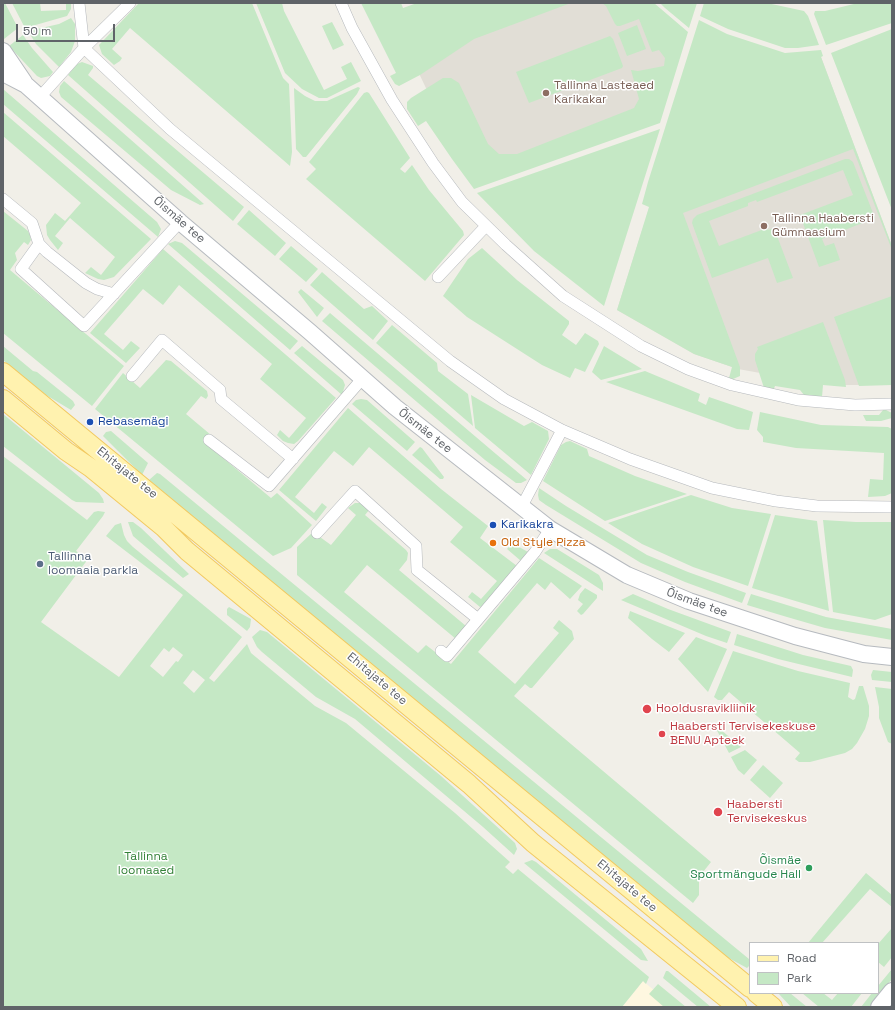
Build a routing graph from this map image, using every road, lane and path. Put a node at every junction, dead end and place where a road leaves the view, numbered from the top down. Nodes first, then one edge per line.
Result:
1 (79, 3) edge
2 (130, 3) edge
3 (341, 3) edge
4 (84, 48) junction
5 (3, 51) edge
6 (3, 73) edge
7 (26, 85) junction
8 (40, 97) junction
9 (3, 199) edge
10 (180, 222) junction
11 (486, 226) junction
12 (40, 244) junction
13 (438, 277) dead end
14 (114, 294) junction
15 (3, 372) edge
16 (132, 376) dead end
17 (362, 379) junction
18 (3, 399) edge
19 (892, 404) edge
20 (562, 430) junction
21 (209, 440) dead end
22 (293, 459) junction
23 (522, 506) junction
24 (892, 507) edge
25 (550, 529) junction
26 (317, 533) dead end
27 (478, 619) junction
28 (441, 651) dead end
29 (892, 657) edge
30 (749, 987) edge
31 (892, 991) edge
32 (757, 994) edge
33 (737, 1007) edge
34 (773, 1007) edge
35 (879, 1007) edge

1 - 4 street
2 - 4 street
3 - 11 street
4 - 8 street
4 - 20 street
5 - 7 main road, Õismäe tee
6 - 7 main road, Õismäe tee
7 - 8 main road, Õismäe tee
8 - 10 main road, Õismäe tee
9 - 12 street
10 - 14 street
10 - 17 main road, Õismäe tee
11 - 13 street
11 - 19 street
12 - 14 street
12 - 14 street
15 - 30 main road, Ehitajate tee
16 - 22 street
17 - 22 street
17 - 23 main road, Õismäe tee
18 - 33 main road, Ehitajate tee
20 - 23 street
20 - 24 street
21 - 22 street
23 - 25 main road, Õismäe tee
25 - 27 street
25 - 29 main road, Õismäe tee
26 - 27 street
27 - 28 street
31 - 35 main road
32 - 34 main road

